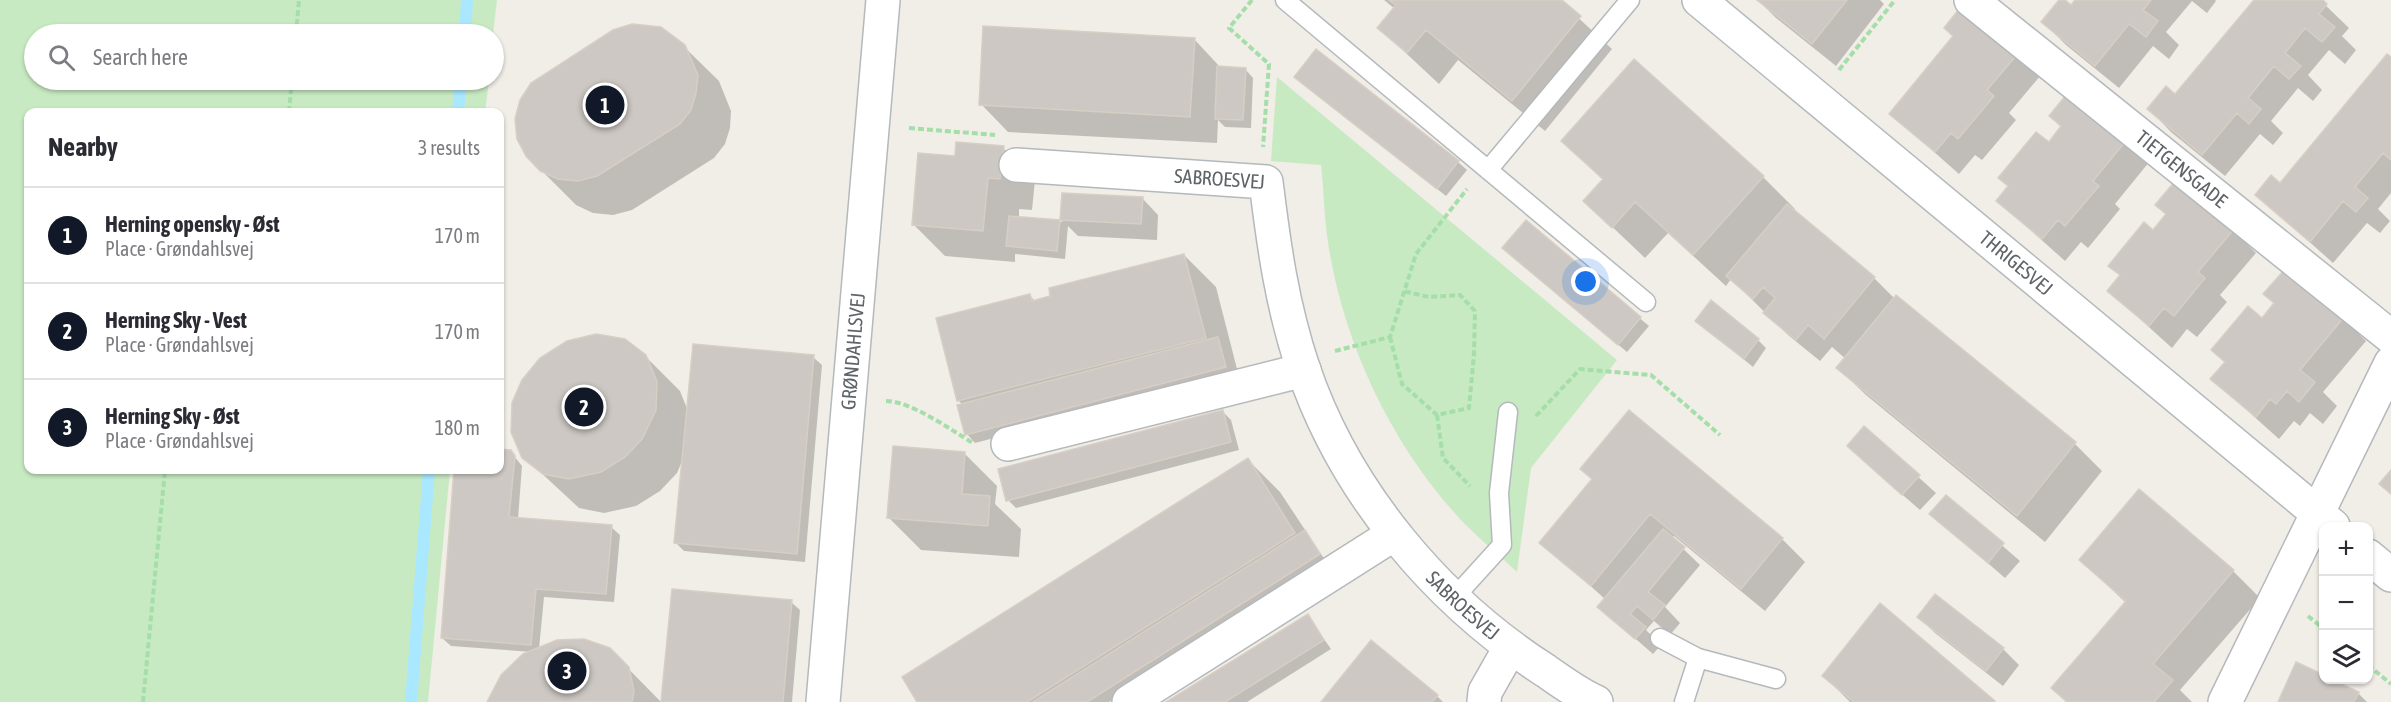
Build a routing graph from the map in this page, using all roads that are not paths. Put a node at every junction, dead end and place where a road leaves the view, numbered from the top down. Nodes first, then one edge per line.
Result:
1 (883, 0) edge
2 (1285, 0) edge
3 (1630, 0) edge
4 (1699, 0) edge
5 (1971, 0) edge
6 (1016, 165) road end
7 (1488, 170) junction
8 (1646, 302) dead end
9 (2391, 337) edge
10 (2391, 363) edge
11 (1302, 365) junction
12 (1508, 412) road end
13 (1008, 444) road end
14 (2325, 520) edge
15 (1394, 534) junction
16 (2373, 560) edge
17 (2391, 575) edge
18 (1453, 599) junction
19 (1660, 638) dead end
20 (1510, 648) junction
21 (1698, 658) junction
22 (1776, 679) dead end
23 (822, 702) edge
24 (1129, 702) edge
25 (1484, 702) edge
26 (1596, 702) edge
27 (1684, 702) edge
28 (2225, 702) edge

1 - 23 street, GRØNDAHLSVEJ
2 - 7 lane
3 - 7 lane
4 - 14 street, THRIGESVEJ
5 - 9 street, TIETGENSGADE
6 - 11 street, SABROESVEJ
7 - 8 lane
10 - 14 street
11 - 13 street
11 - 15 street, SABROESVEJ
12 - 18 lane
14 - 28 street
15 - 18 street, SABROESVEJ
15 - 24 street
16 - 17 street
18 - 20 street, SABROESVEJ
19 - 21 lane
20 - 25 street, SABROESVEJ
20 - 26 street, SABROESVEJ
21 - 22 lane
21 - 27 lane

